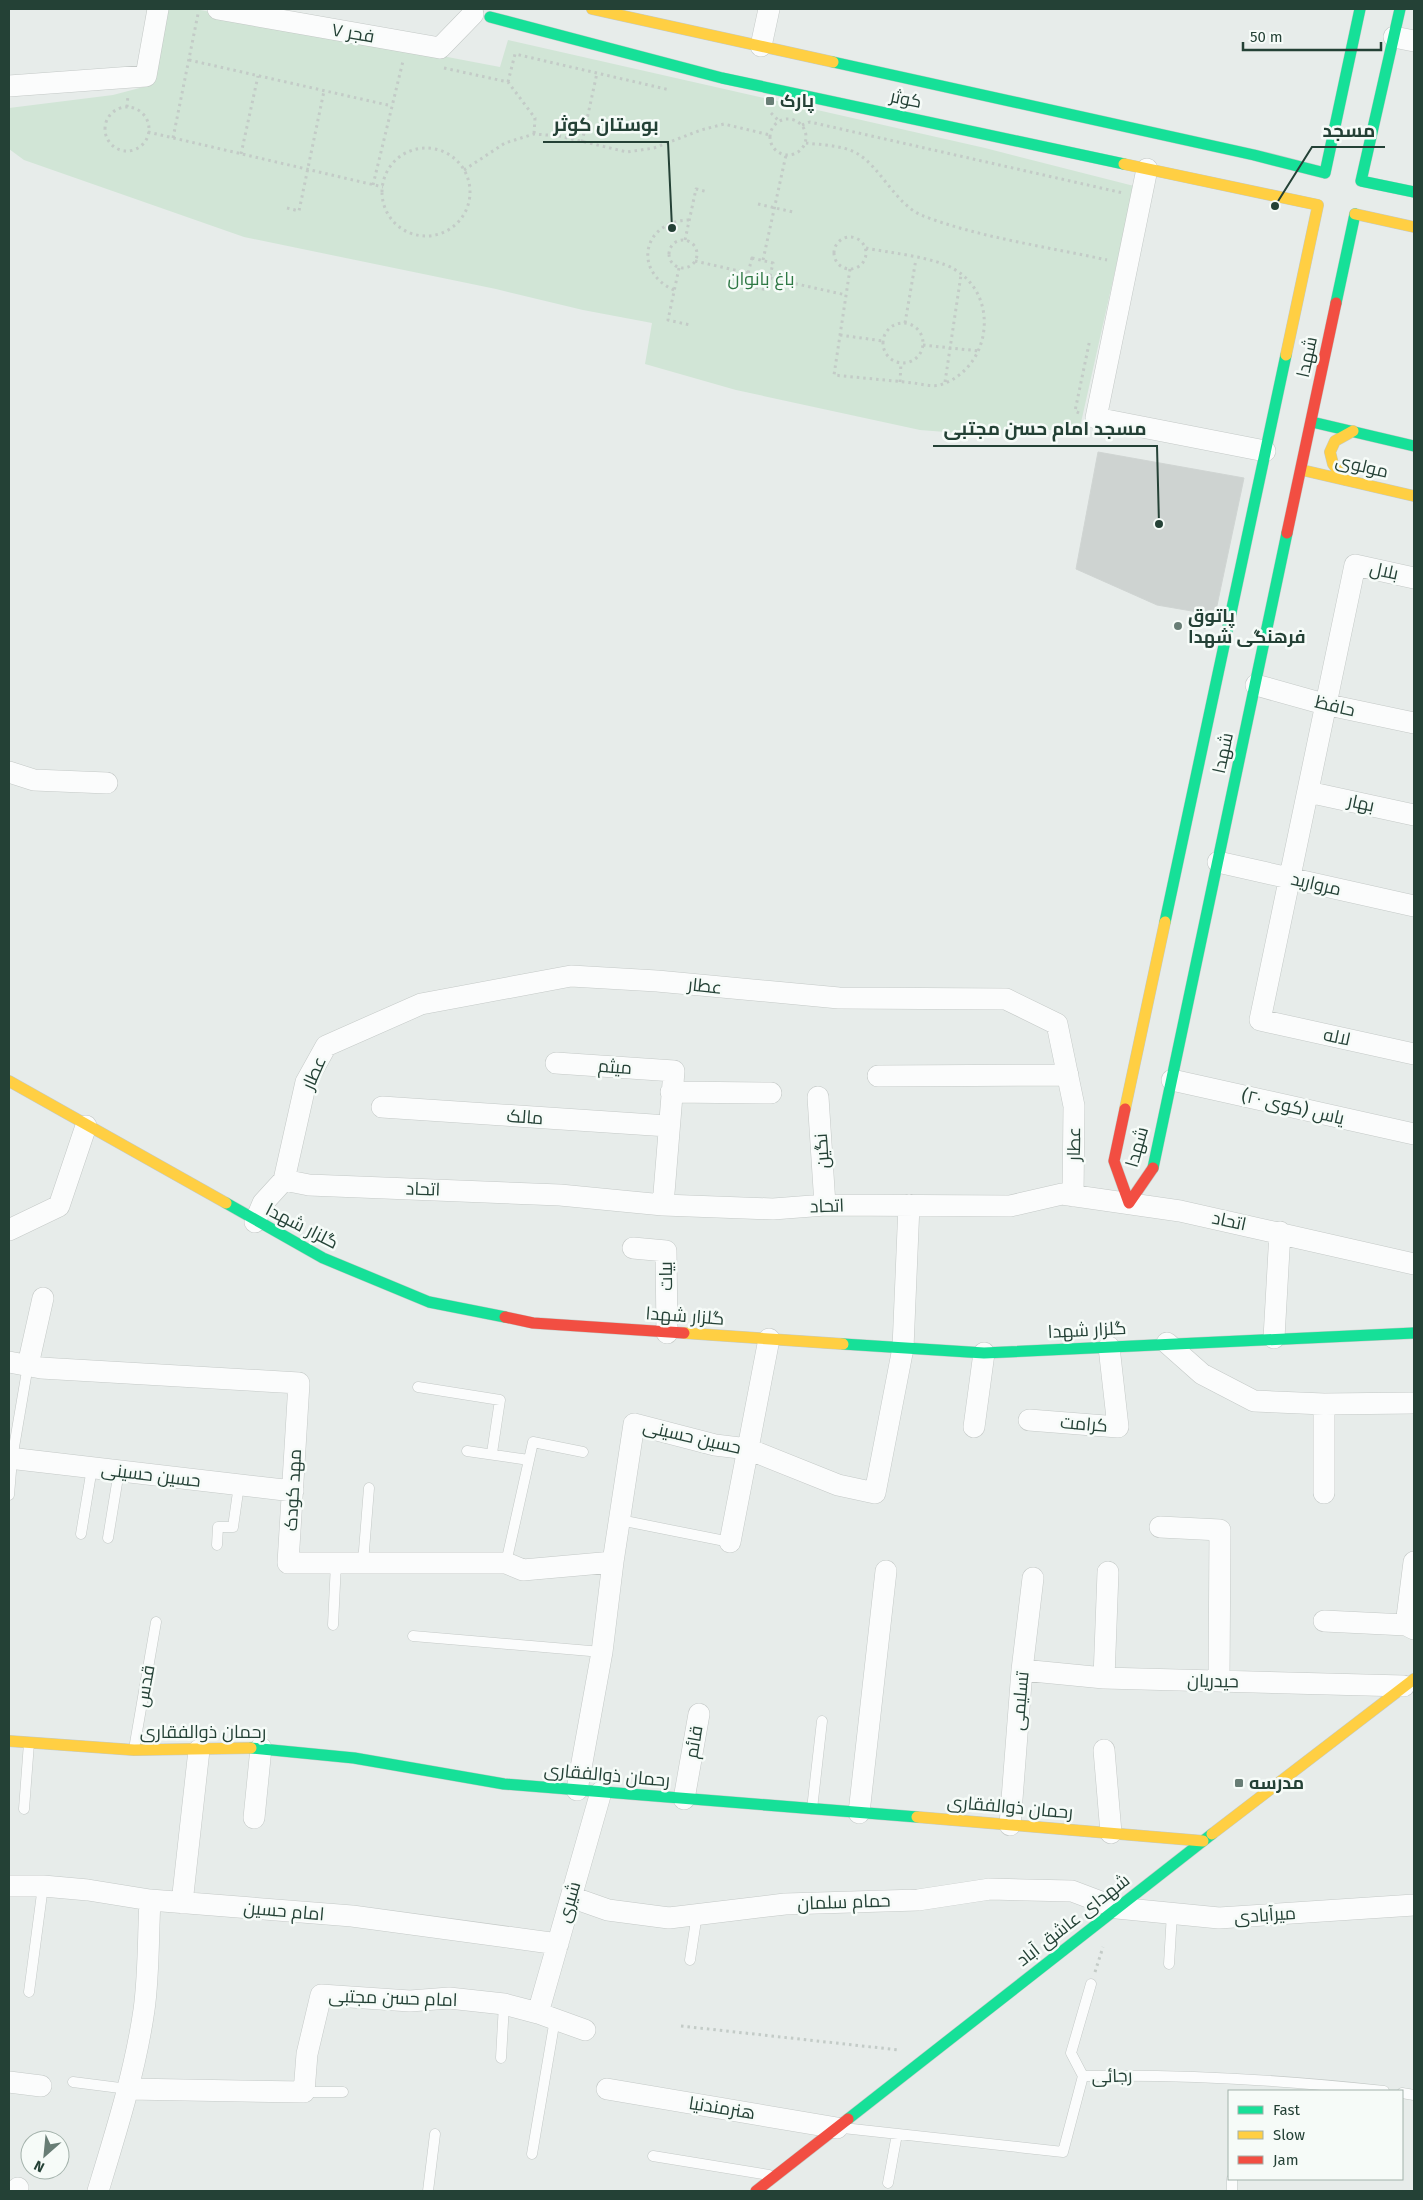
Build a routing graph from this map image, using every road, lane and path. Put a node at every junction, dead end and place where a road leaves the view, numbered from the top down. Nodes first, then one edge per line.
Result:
1 (158, 9) edge
2 (500, 9) edge
3 (592, 9) edge
4 (769, 9) edge
5 (1360, 9) edge
6 (1400, 9) edge
7 (213, 13) edge
8 (477, 13) edge
9 (1394, 37) junction
10 (1414, 41) edge
11 (761, 46) junction
12 (394, 57) dead end
13 (189, 60) junction
14 (442, 67) dead end
15 (597, 73) junction
16 (258, 76) junction
17 (508, 82) junction
18 (9, 86) edge
19 (324, 91) junction
20 (675, 91) dead end
21 (392, 106) junction
22 (762, 111) dead end
23 (779, 121) junction
24 (802, 125) junction
25 (148, 132) junction
26 (534, 134) junction
27 (770, 135) junction
28 (173, 138) junction
29 (582, 142) junction
30 (806, 143) junction
31 (241, 154) junction
32 (786, 155) junction
33 (1147, 169) junction
34 (308, 170) junction
35 (464, 170) junction
36 (1325, 173) junction
37 (1361, 180) junction
38 (373, 185) junction
39 (383, 187) junction
40 (708, 192) dead end
41 (1414, 192) edge
42 (1122, 202) dead end
43 (758, 204) dead end
44 (1318, 205) junction
45 (287, 208) dead end
46 (774, 208) junction
47 (792, 212) dead end
48 (1355, 214) junction
49 (1328, 216) dead end
50 (1341, 219) dead end
51 (689, 220) junction
52 (1414, 227) edge
53 (685, 240) junction
54 (866, 248) junction
55 (1110, 250) dead end
56 (916, 259) junction
57 (763, 260) junction
58 (1107, 260) junction
59 (695, 261) junction
60 (679, 268) junction
61 (850, 269) junction
62 (1105, 269) dead end
63 (748, 273) junction
64 (962, 274) junction
65 (770, 278) junction
66 (674, 290) junction
67 (846, 295) junction
68 (905, 323) junction
69 (690, 325) dead end
70 (840, 335) junction
71 (1091, 336) dead end
72 (883, 341) junction
73 (923, 345) junction
74 (950, 348) junction
75 (979, 351) junction
76 (902, 363) junction
77 (900, 382) junction
78 (944, 383) junction
79 (1096, 418) junction
80 (1312, 422) junction
81 (1353, 431) junction
82 (1414, 446) edge
83 (1265, 451) junction
84 (1302, 470) junction
85 (1345, 480) junction
86 (1414, 496) edge
87 (1414, 578) edge
88 (1256, 685) junction
89 (1324, 704) junction
90 (1414, 723) edge
91 (9, 772) edge
92 (106, 783) dead end
93 (1308, 792) junction
94 (1414, 815) edge
95 (1218, 862) junction
96 (1290, 878) junction
97 (1414, 906) edge
98 (1414, 1054) edge
99 (556, 1063) dead end
100 (1068, 1075) junction
101 (878, 1076) dead end
102 (1172, 1080) junction
103 (9, 1082) edge
104 (671, 1092) junction
105 (771, 1093) dead end
106 (818, 1097) dead end
107 (382, 1107) dead end
108 (86, 1126) junction
109 (668, 1126) junction
110 (1414, 1134) edge
111 (284, 1180) junction
112 (1073, 1196) junction
113 (1129, 1203) junction
114 (825, 1204) junction
115 (663, 1205) junction
116 (909, 1205) junction
117 (255, 1222) junction
118 (9, 1230) edge
119 (1280, 1232) junction
120 (633, 1248) dead end
121 (1414, 1264) edge
122 (43, 1298) dead end
123 (667, 1333) junction
124 (1414, 1333) edge
125 (1274, 1338) junction
126 (769, 1339) junction
127 (1167, 1343) junction
128 (1109, 1347) junction
129 (902, 1348) junction
130 (984, 1353) junction
131 (18, 1364) edge
132 (418, 1387) dead end
133 (1414, 1403) edge
134 (1324, 1404) junction
135 (1029, 1420) dead end
136 (974, 1427) dead end
137 (748, 1449) junction
138 (467, 1450) dead end
139 (583, 1452) dead end
140 (492, 1453) junction
141 (10, 1458) edge
142 (528, 1460) junction
143 (92, 1468) junction
144 (119, 1471) junction
145 (239, 1485) junction
146 (369, 1488) dead end
147 (292, 1492) junction
148 (1324, 1493) dead end
149 (9, 1495) edge
150 (620, 1520) junction
151 (1160, 1527) dead end
152 (81, 1534) dead end
153 (108, 1538) dead end
154 (730, 1542) joint
155 (217, 1545) dead end
156 (612, 1562) junction
157 (1414, 1562) edge
158 (336, 1563) junction
159 (363, 1563) junction
160 (506, 1563) junction
161 (886, 1572) dead end
162 (1108, 1572) dead end
163 (1033, 1578) dead end
164 (1324, 1621) dead end
165 (156, 1622) dead end
166 (333, 1625) dead end
167 (1410, 1627) edge
168 (413, 1636) dead end
169 (602, 1652) junction
170 (1022, 1670) junction
171 (1104, 1678) junction
172 (1219, 1681) junction
173 (1409, 1683) edge
174 (699, 1714) dead end
175 (822, 1721) dead end
176 (9, 1741) edge
177 (29, 1742) junction
178 (261, 1748) junction
179 (134, 1750) junction
180 (199, 1750) junction
181 (1104, 1750) dead end
182 (577, 1790) junction
183 (601, 1792) junction
184 (684, 1800) junction
185 (24, 1809) dead end
186 (812, 1810) junction
187 (859, 1813) junction
188 (254, 1818) dead end
189 (1010, 1825) junction
190 (1111, 1833) junction
191 (1204, 1841) junction
192 (9, 1886) edge
193 (43, 1886) junction
194 (571, 1897) junction
195 (150, 1900) junction
196 (182, 1903) junction
197 (1414, 1905) edge
198 (1117, 1908) junction
199 (1172, 1913) junction
200 (697, 1914) junction
201 (558, 1944) junction
202 (690, 1960) dead end
203 (1169, 1964) dead end
204 (1090, 1984) dead end
205 (30, 1992) dead end
206 (504, 2004) junction
207 (547, 2016) junction
208 (681, 2026) dead end
209 (585, 2030) dead end
210 (932, 2053) junction
211 (501, 2058) dead end
212 (1083, 2076) junction
213 (9, 2082) edge
214 (73, 2082) dead end
215 (41, 2086) dead end
216 (128, 2089) junction
217 (607, 2089) dead end
218 (1375, 2090) edge
219 (304, 2092) junction
220 (343, 2092) dead end
221 (837, 2128) junction
222 (435, 2134) dead end
223 (897, 2134) junction
224 (532, 2154) dead end
225 (653, 2156) dead end
226 (775, 2176) junction
227 (888, 2183) dead end
228 (98, 2191) edge
229 (428, 2191) edge
230 (756, 2191) edge

1 - 18 street
2 - 8 street
3 - 11 street, کوثر
4 - 11 street
5 - 36 street
6 - 9 street
7 - 8 street, فجر ۷
7 - 13 path
8 - 33 street, کوثر
9 - 10 street
9 - 37 street
11 - 36 street, کوثر
12 - 21 path
13 - 16 path
13 - 28 path
14 - 17 path
15 - 17 path
15 - 20 path
15 - 29 path
16 - 19 path
16 - 31 path
17 - 26 path
19 - 21 path
19 - 34 path
21 - 38 path
22 - 23 path
23 - 24 path
23 - 27 path
24 - 30 path
24 - 42 path
25 - 25 path
25 - 28 path
26 - 29 path
26 - 35 path
27 - 29 path
27 - 32 path
28 - 31 path
30 - 32 path
30 - 58 path
31 - 34 path
32 - 46 path
33 - 44 street, کوثر
33 - 79 street
34 - 38 path
34 - 45 path
35 - 39 path
35 - 39 path
36 - 37 street
36 - 44 street
37 - 41 street
37 - 48 street
38 - 39 path
40 - 51 path
43 - 46 path
44 - 49 street
44 - 83 street, شهدا
46 - 47 path
46 - 57 path
48 - 50 street
48 - 52 street
48 - 80 street, شهدا
51 - 53 path
51 - 66 path
53 - 59 path
53 - 60 path
54 - 56 path
54 - 61 path
54 - 61 path
55 - 58 path
56 - 64 path
56 - 68 path
57 - 63 path
57 - 65 path
58 - 62 path
59 - 60 path
59 - 63 path
60 - 66 path
61 - 67 path
63 - 65 path
64 - 74 path
64 - 75 path
65 - 67 path
66 - 69 path
67 - 70 path
68 - 72 path
68 - 73 path
70 - 72 path
70 - 77 path
71 - 79 path
72 - 76 path
73 - 74 path
73 - 76 path
74 - 75 path
74 - 78 path
75 - 78 path
76 - 77 path
77 - 78 path
79 - 83 street
80 - 81 street, مولوی
80 - 84 street, شهدا
81 - 82 street, مولوی
81 - 85 street
83 - 113 street, شهدا
84 - 85 street, مولوی
84 - 88 street, شهدا
85 - 86 street, مولوی
87 - 89 street, بلال
88 - 89 street, حافظ
88 - 95 street, شهدا
89 - 90 street, حافظ
89 - 93 street
91 - 92 street
93 - 94 street, بهار
93 - 96 street
95 - 96 street, مروارید
95 - 102 street, شهدا
96 - 97 street, مروارید
96 - 98 street, لاله
99 - 104 street, میثم
100 - 101 street
100 - 111 street, عطار
100 - 112 street, عطار
102 - 110 street, یاس (کوی ۲۰)
102 - 113 street, شهدا
103 - 108 street, گلزار شهدا
104 - 105 street
104 - 109 street
106 - 114 street, نگین
107 - 109 street, مالک
108 - 117 street, گلزار شهدا
108 - 118 street
109 - 115 street
111 - 115 street, اتحاد
111 - 117 street
112 - 113 street, اتحاد
112 - 116 street, اتحاد
113 - 119 street, اتحاد
114 - 115 street, اتحاد
114 - 116 street, اتحاد
116 - 129 street
117 - 123 street, گلزار شهدا
119 - 121 street, اتحاد
119 - 125 street
120 - 123 street, بیات
122 - 131 street
123 - 126 street, گلزار شهدا
124 - 125 street, گلزار شهدا
125 - 127 street, گلزار شهدا
126 - 129 street, گلزار شهدا
126 - 137 street
127 - 128 street, گلزار شهدا
127 - 134 street
128 - 130 street, گلزار شهدا
128 - 135 street, کرامت
129 - 130 street, گلزار شهدا
129 - 137 street, حسین حسینی
130 - 136 street
131 - 141 lane
131 - 147 street, مهد کودک
132 - 140 lane
133 - 134 street
134 - 148 street
137 - 150 street, حسین حسینی
137 - 154 street
138 - 140 lane
139 - 142 lane
140 - 142 lane
141 - 143 street, حسین حسینی
141 - 149 lane
142 - 160 lane
143 - 144 street, حسین حسینی
143 - 152 lane
144 - 145 street, حسین حسینی
144 - 153 lane
145 - 147 street, حسین حسینی
145 - 155 lane
146 - 159 lane
147 - 158 street, مهد کودک
150 - 154 lane
150 - 156 street, حسین حسینی
151 - 172 street
156 - 160 street, مهد کودک
156 - 169 street, حسین حسینی
157 - 167 street
158 - 159 street, مهد کودک
158 - 166 lane
159 - 160 street, مهد کودک
161 - 187 street
162 - 171 street
163 - 170 street, تسلیمی
164 - 167 street
165 - 179 lane, قدس
168 - 169 lane
169 - 182 street, حسین حسینی
170 - 171 street, حیدریان
170 - 189 street, تسلیمی
171 - 172 street, حیدریان
172 - 173 street, حیدریان
173 - 191 street, شهدای عاشق آباد
174 - 184 street, قائم
175 - 186 lane
176 - 177 street, رحمان ذوالفقاری
177 - 179 street, رحمان ذوالفقاری
177 - 185 lane
178 - 180 street, رحمان ذوالفقاری
178 - 182 street, رحمان ذوالفقاری
178 - 188 street
179 - 180 street, رحمان ذوالفقاری
180 - 196 street
181 - 190 street
182 - 183 street, رحمان ذوالفقاری
183 - 184 street, رحمان ذوالفقاری
183 - 194 street, شیری
184 - 186 street, رحمان ذوالفقاری
186 - 187 street, رحمان ذوالفقاری
187 - 189 street, رحمان ذوالفقاری
189 - 190 street, رحمان ذوالفقاری
190 - 191 street, رحمان ذوالفقاری
191 - 198 street, شهدای عاشق آباد
192 - 193 street, امام حسین
193 - 195 street, امام حسین
193 - 205 lane
194 - 200 street, حمام سلمان
194 - 201 street, شیری
195 - 196 street, امام حسین
195 - 216 street
196 - 201 street, امام حسین
197 - 199 street, میرآبادی
198 - 199 street, میرآبادی
198 - 200 street, حمام سلمان
198 - 210 street, شهدای عاشق آباد
199 - 203 lane
200 - 202 lane
201 - 207 street, شیری
204 - 212 lane
206 - 207 street, امام حسن مجتبی
206 - 211 lane
206 - 219 street, امام حسن مجتبی
207 - 209 street, امام حسن مجتبی
207 - 224 lane
208 - 210 path
210 - 221 street, شهدای عاشق آباد
212 - 218 lane, رجائی
212 - 223 lane, رجائی
213 - 215 street
214 - 216 lane
216 - 219 street
216 - 228 street
217 - 221 street, هنرمندنیا
219 - 220 lane
221 - 223 lane, رجائی
221 - 226 street, شهدای عاشق آباد
222 - 229 lane
223 - 227 lane
225 - 226 lane
226 - 230 street, شهدای عاشق آباد

